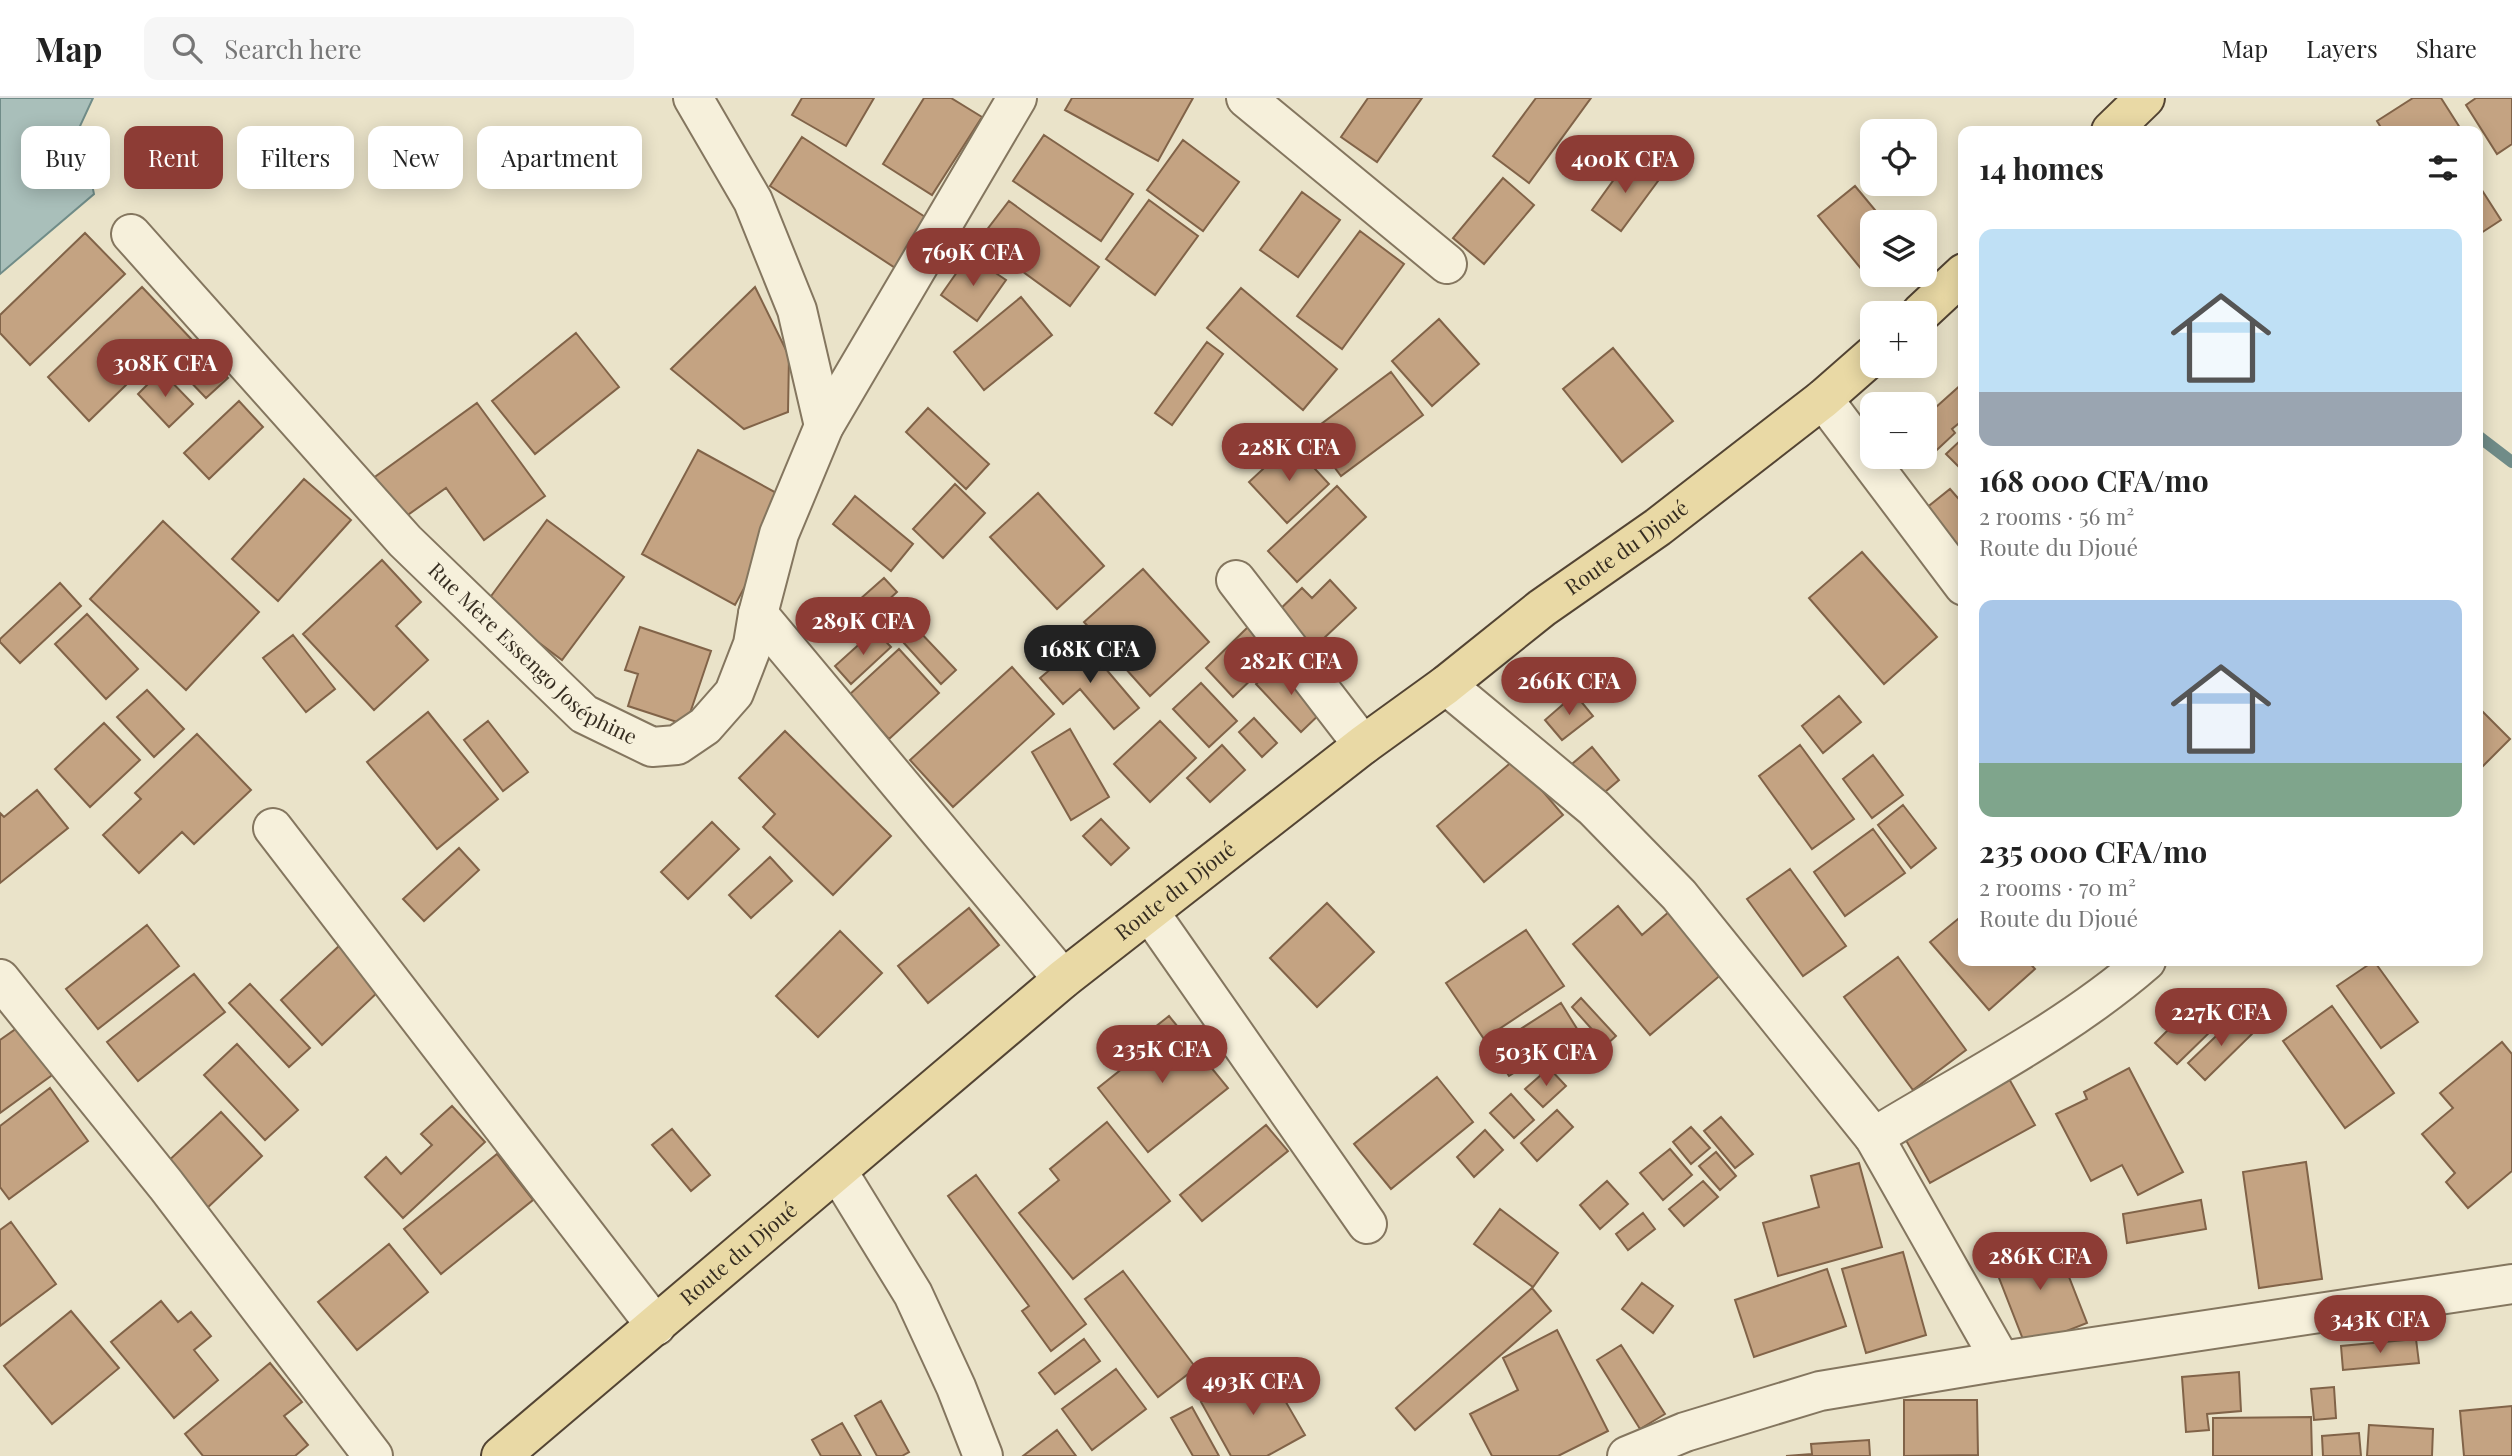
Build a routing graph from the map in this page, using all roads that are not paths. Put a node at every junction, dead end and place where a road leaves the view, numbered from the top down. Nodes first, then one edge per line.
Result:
1 (693, 98) edge
2 (1017, 98) edge
3 (1246, 98) edge
4 (2145, 98) edge
5 (2116, 126) edge
6 (131, 234) dead end
7 (1447, 264) dead end
8 (1958, 279) edge
9 (1934, 301) edge
10 (1860, 367) edge
11 (1823, 399) junction
12 (824, 426) junction
13 (1958, 578) edge
14 (1236, 580) dead end
15 (758, 614) junction
16 (1446, 685) junction
17 (1363, 745) junction
18 (273, 828) dead end
19 (1150, 913) junction
20 (2140, 966) edge
21 (0, 979) edge
22 (1063, 979) junction
23 (1874, 1137) junction
24 (838, 1172) junction
25 (1367, 1224) dead end
26 (2512, 1284) edge
27 (656, 1326) junction
28 (2001, 1362) junction
29 (373, 1456) edge
30 (500, 1456) edge
31 (983, 1456) edge
32 (1626, 1456) edge

1 - 12 street
2 - 12 street, Rue Mère Essengo Joséphine
3 - 7 street
4 - 5 main road
6 - 15 street, Rue Mère Essengo Joséphine
8 - 9 main road
10 - 11 main road, Route du Djoué
11 - 13 street
11 - 16 main road, Route du Djoué
12 - 15 street, Rue Mère Essengo Joséphine
14 - 17 street
15 - 22 street
16 - 17 main road, Route du Djoué
16 - 23 street
17 - 19 main road, Route du Djoué
18 - 27 street
19 - 22 main road, Route du Djoué
19 - 25 street
20 - 23 street
21 - 29 street
22 - 24 main road, Route du Djoué
23 - 28 street
24 - 27 main road, Route du Djoué
24 - 31 street
26 - 28 street
27 - 30 main road, Route du Djoué
28 - 32 street

